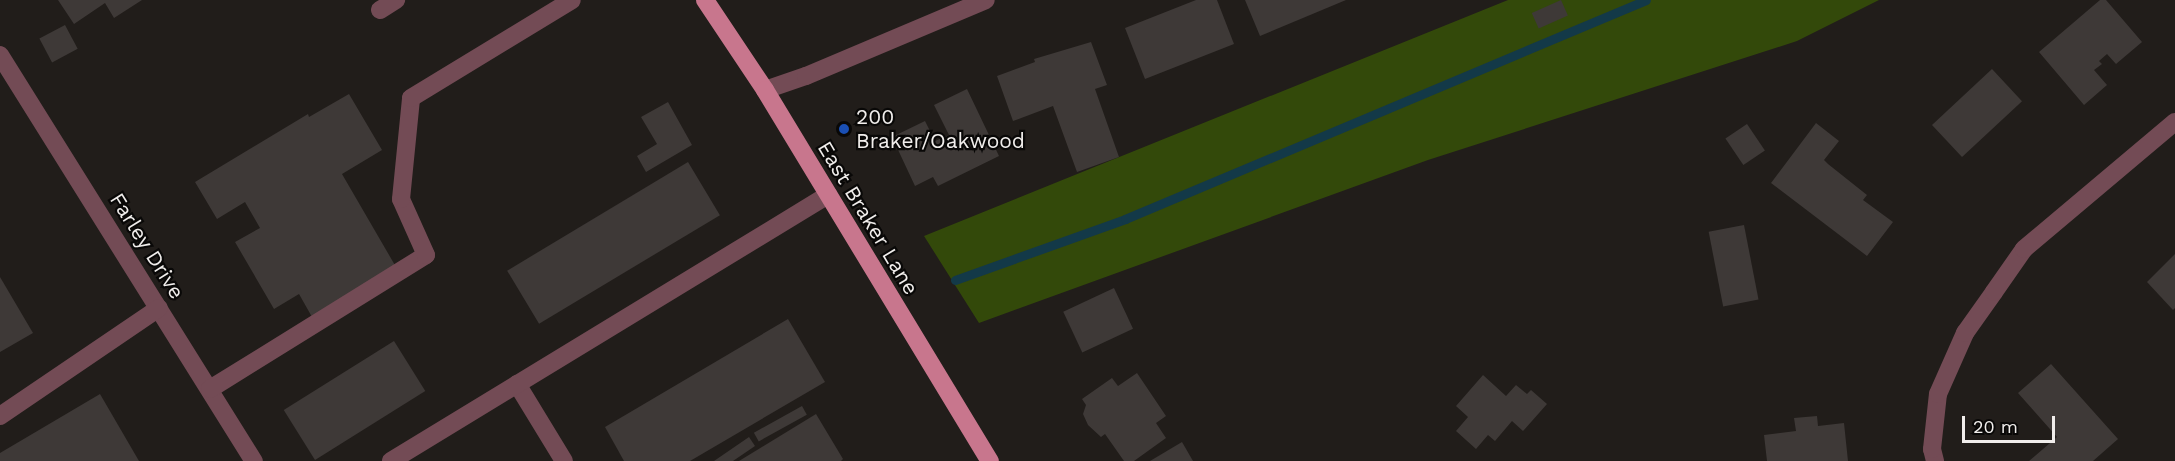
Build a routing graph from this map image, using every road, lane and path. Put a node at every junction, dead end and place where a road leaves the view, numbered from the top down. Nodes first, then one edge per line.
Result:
1 (396, 0) edge
2 (572, 0) edge
3 (705, 0) edge
4 (986, 0) edge
5 (380, 9) dead end
6 (0, 56) edge
7 (765, 90) junction
8 (2175, 122) edge
9 (828, 195) junction
10 (159, 308) junction
11 (517, 384) junction
12 (210, 389) junction
13 (0, 416) edge
14 (254, 461) edge
15 (391, 461) edge
16 (564, 461) edge
17 (990, 461) edge
18 (1935, 461) edge

1 - 5 street
2 - 12 street
3 - 7 main road, East Braker Lane
4 - 7 street
6 - 10 street, Farley Drive
7 - 9 main road, East Braker Lane
8 - 18 street
9 - 11 street
9 - 17 main road, East Braker Lane
10 - 12 street, Farley Drive
10 - 13 street
11 - 15 street
11 - 16 street
12 - 14 street, Farley Drive

